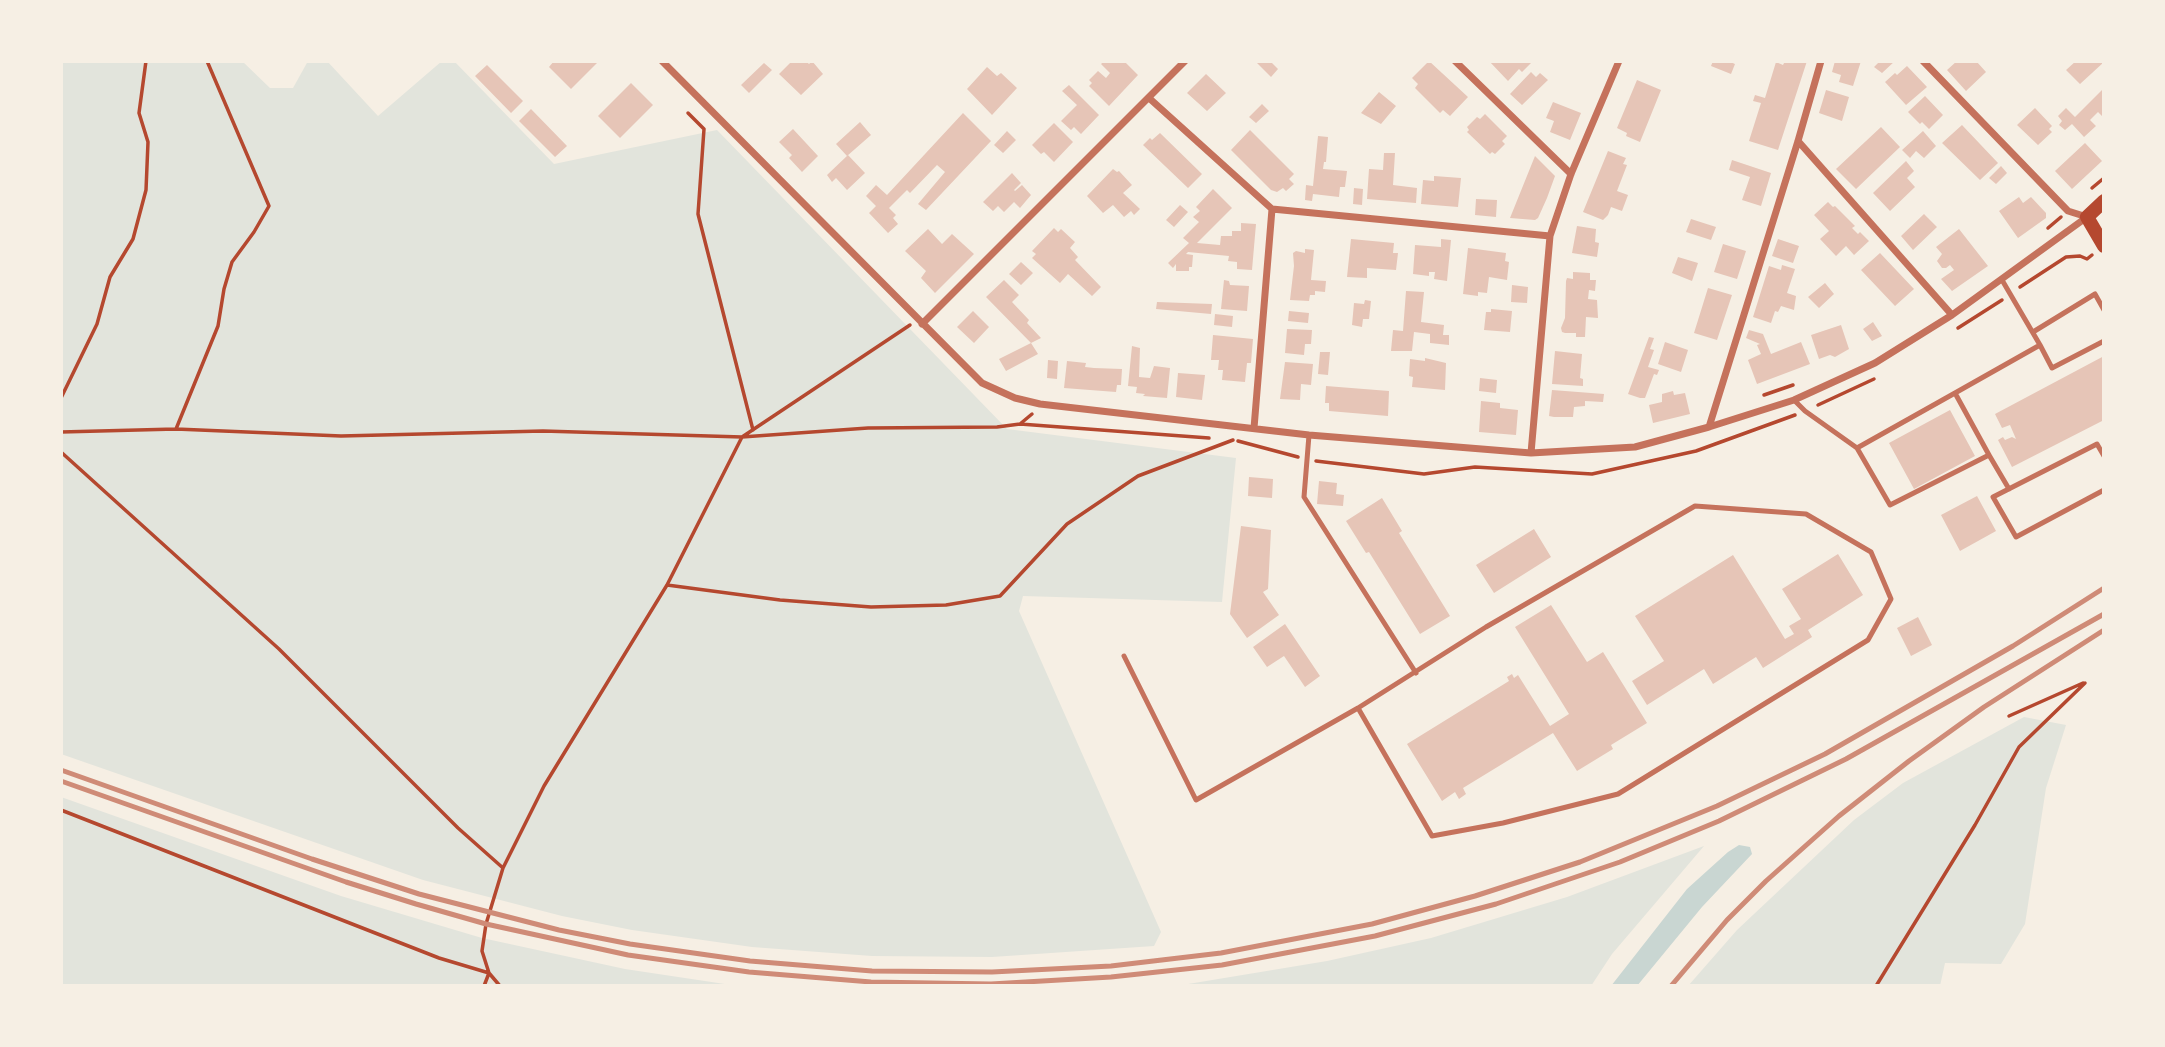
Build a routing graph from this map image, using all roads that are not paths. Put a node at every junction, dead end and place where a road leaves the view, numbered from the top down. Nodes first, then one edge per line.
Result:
1 (662, 61) edge
2 (1185, 61) edge
3 (1455, 61) edge
4 (1619, 61) edge
5 (1821, 61) edge
6 (1923, 61) edge
7 (1149, 98) junction
8 (1798, 141) junction
9 (1571, 174) junction
10 (2104, 201) edge
11 (1272, 209) junction
12 (2087, 218) junction
13 (1550, 236) junction
14 (2104, 245) edge
15 (2002, 280) junction
16 (2104, 310) edge
17 (1952, 316) junction
18 (920, 322) junction
19 (2033, 332) junction
20 (2104, 341) edge
21 (2040, 345) junction
22 (1955, 393) junction
23 (1794, 400) junction
24 (1709, 427) junction
25 (1254, 428) junction
26 (1309, 435) junction
27 (1857, 448) junction
28 (1531, 453) junction
29 (1989, 455) junction
30 (2104, 456) edge
31 (2009, 489) junction
32 (2104, 490) edge
33 (1124, 656) dead end
34 (1416, 673) junction
35 (1359, 708) junction

1 - 18 street
2 - 7 street
3 - 9 street
4 - 9 street
5 - 8 street
6 - 12 street
7 - 11 street
7 - 18 street
8 - 17 street
8 - 24 street
9 - 13 street
10 - 12 main road
11 - 13 street
11 - 25 street
12 - 14 main road
12 - 15 street
13 - 28 street
15 - 17 street
15 - 19 lane
16 - 19 lane
17 - 23 street
18 - 25 street
19 - 21 lane
20 - 21 lane
21 - 22 lane
22 - 27 lane
22 - 29 lane
23 - 24 street
23 - 27 lane
24 - 28 street
25 - 26 street
26 - 28 street
26 - 34 lane
27 - 29 lane
29 - 31 lane
30 - 31 lane
31 - 32 lane
33 - 35 lane
34 - 35 lane
34 - 35 lane

